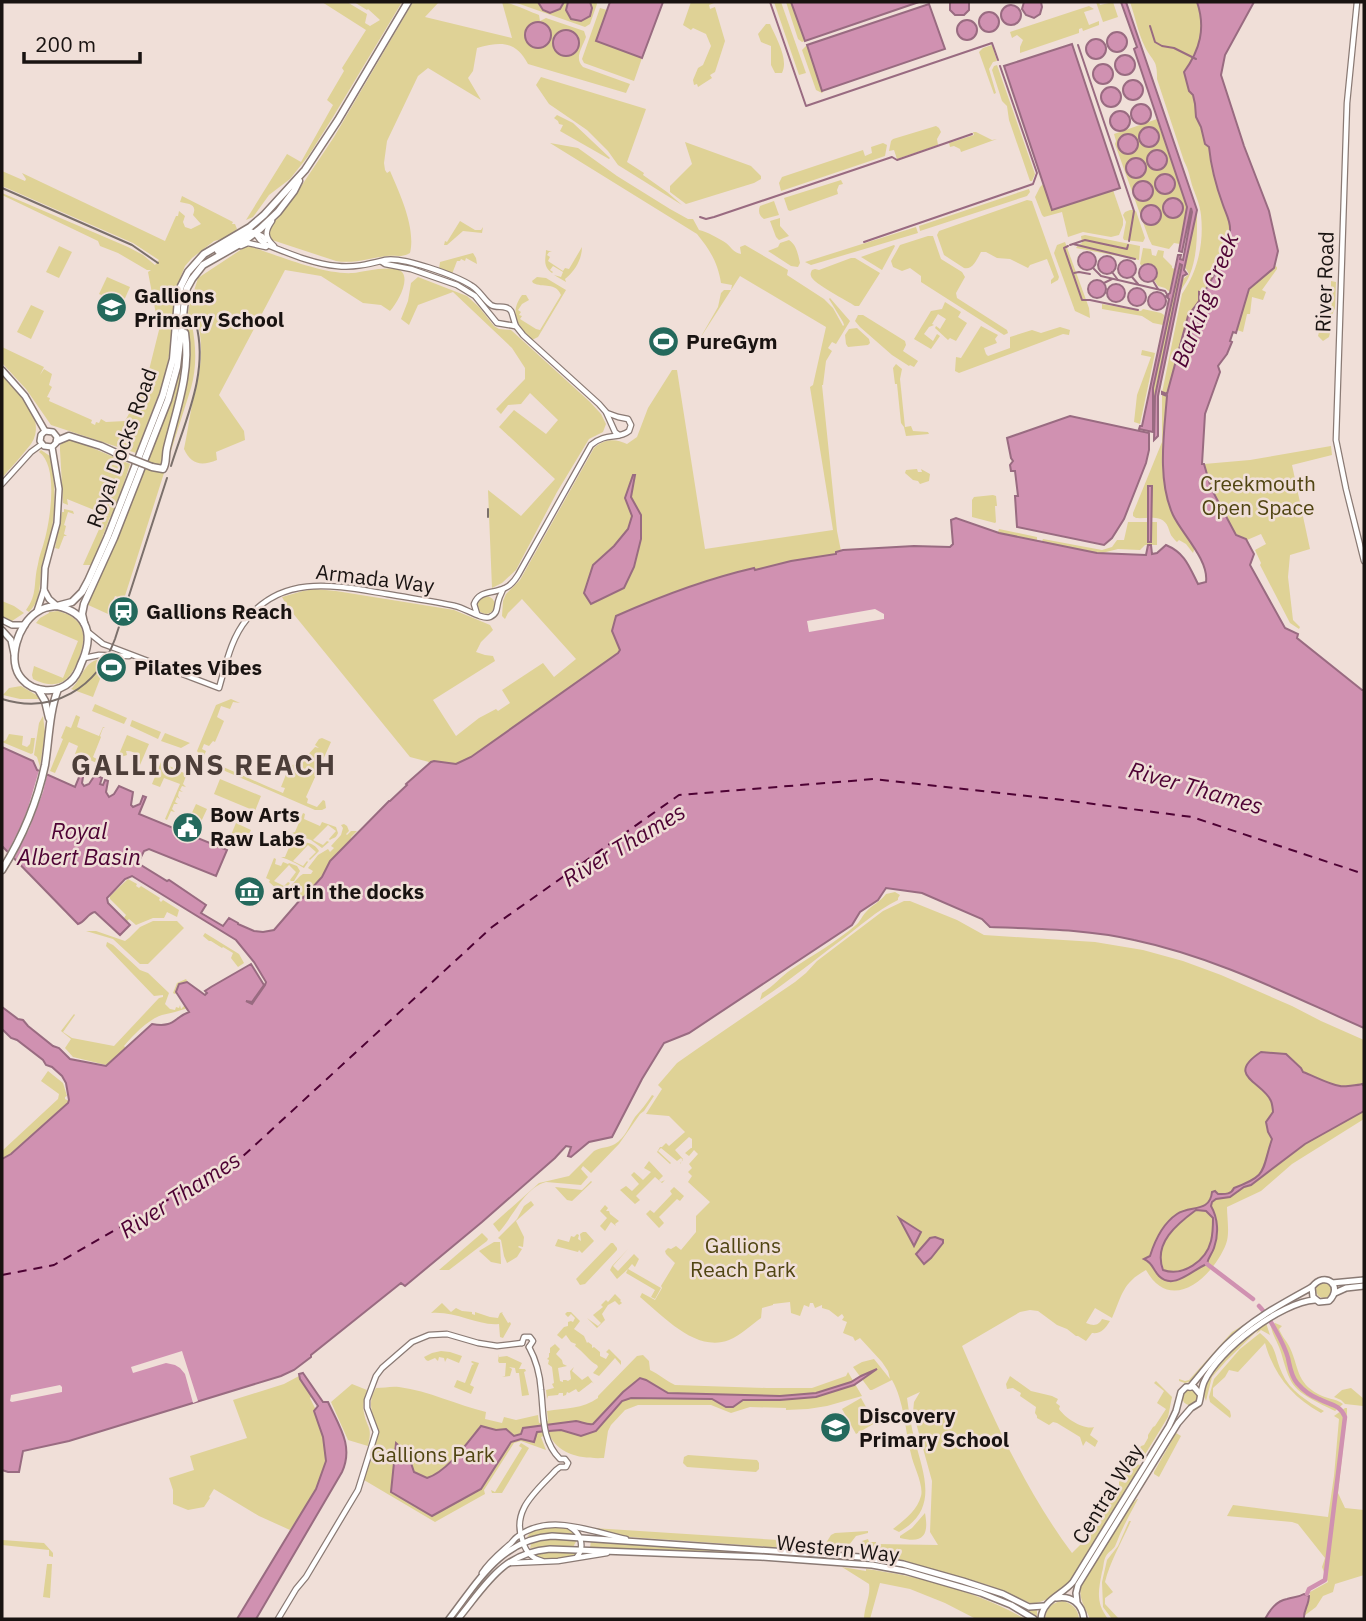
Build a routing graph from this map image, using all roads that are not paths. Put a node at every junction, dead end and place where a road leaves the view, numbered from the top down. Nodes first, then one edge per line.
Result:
1 (408, 2) edge
2 (1357, 2) edge
3 (304, 170) junction
4 (278, 212) junction
5 (250, 226) junction
6 (255, 233) junction
7 (243, 236) joint
8 (270, 242) junction
9 (277, 249) junction
10 (225, 253) junction
11 (198, 260) junction
12 (382, 262) junction
13 (499, 308) junction
14 (512, 317) junction
15 (183, 321) junction
16 (496, 321) junction
17 (505, 325) junction
18 (516, 327) junction
19 (2, 370) edge
20 (607, 412) junction
21 (618, 418) junction
22 (613, 426) junction
23 (46, 431) junction
24 (619, 435) junction
25 (606, 436) junction
26 (57, 441) junction
27 (42, 444) junction
28 (52, 447) junction
29 (2, 484) edge
30 (1364, 561) edge
31 (503, 589) junction
32 (44, 590) junction
33 (490, 594) junction
34 (497, 601) junction
35 (474, 604) junction
36 (57, 606) junction
37 (457, 606) junction
38 (37, 611) junction
39 (477, 614) junction
40 (2, 620) edge
41 (84, 623) junction
42 (25, 625) junction
43 (2, 630) edge
44 (88, 631) junction
45 (133, 656) junction
46 (15, 657) junction
47 (84, 658) junction
48 (38, 689) junction
49 (58, 689) junction
50 (50, 730) junction
51 (2, 870) edge
52 (1364, 1280) edge
53 (1332, 1283) junction
54 (1364, 1286) edge
55 (1312, 1287) junction
56 (1335, 1293) junction
57 (1315, 1300) junction
58 (1270, 1313) junction
59 (1263, 1318) junction
60 (522, 1343) junction
61 (529, 1346) junction
62 (1190, 1387) junction
63 (1200, 1394) junction
64 (1180, 1399) junction
65 (1191, 1408) junction
66 (560, 1459) junction
67 (560, 1467) junction
68 (521, 1516) junction
69 (566, 1525) junction
70 (532, 1529) junction
71 (520, 1535) junction
72 (580, 1538) junction
73 (534, 1539) junction
74 (523, 1542) junction
75 (647, 1542) junction
76 (569, 1549) junction
77 (528, 1553) junction
78 (583, 1553) junction
79 (542, 1561) junction
80 (505, 1565) junction
81 (477, 1583) junction
82 (1053, 1599) junction
83 (1077, 1602) junction
84 (1044, 1606) junction
85 (278, 1619) edge
86 (449, 1619) edge
87 (458, 1619) edge
88 (1034, 1619) edge
89 (1041, 1619) edge
90 (1084, 1619) edge

1 - 3 highway, Royal Docks Road
2 - 30 street, River Road
3 - 4 highway, Royal Docks Road
3 - 5 highway, Royal Docks Road
4 - 6 highway, Royal Docks Road
4 - 8 street
5 - 6 street
5 - 11 highway, Royal Docks Road
6 - 7 street
6 - 8 street
6 - 9 street
6 - 10 highway, Royal Docks Road
7 - 11 highway
8 - 9 street
9 - 10 street
9 - 12 street
10 - 15 highway, Royal Docks Road
11 - 36 highway, Royal Docks Road
12 - 13 street
12 - 16 street
13 - 14 street
13 - 16 street
14 - 17 street
14 - 18 street
15 - 26 highway, bridge
15 - 41 highway, Royal Docks Road
16 - 17 street
17 - 18 street
18 - 20 street
19 - 23 main road
20 - 21 street
20 - 22 street
21 - 22 street, Armada Way
21 - 24 street
22 - 24 street
22 - 25 street, Armada Way
23 - 26 main road
23 - 27 main road
24 - 25 street
25 - 31 street, Armada Way
26 - 28 main road
27 - 28 main road
27 - 29 street
28 - 32 main road
31 - 33 street, Armada Way
31 - 34 street, Armada Way
32 - 36 main road
32 - 38 main road
33 - 34 street
33 - 35 street, Armada Way
34 - 39 street
35 - 37 street, Armada Way
35 - 39 street
36 - 38 highway
36 - 41 highway
37 - 39 street, Armada Way
37 - 45 street, Armada Way
38 - 42 highway
40 - 42 main road
41 - 44 highway
42 - 46 highway
43 - 46 main road
44 - 45 street
44 - 47 highway
45 - 47 street
46 - 48 highway
47 - 49 highway
48 - 49 highway
48 - 50 highway
49 - 50 highway
50 - 51 highway
52 - 53 main road
53 - 55 main road
53 - 56 main road
54 - 56 main road
55 - 57 main road
55 - 58 main road, Central Way
56 - 57 main road
57 - 58 main road, Central Way
58 - 59 main road, Central Way
59 - 62 main road, Central Way
59 - 63 main road, Central Way
60 - 61 street
60 - 61 street
60 - 85 street
61 - 66 street
62 - 63 main road
62 - 64 main road, Central Way
63 - 65 main road, Central Way
64 - 65 main road
64 - 82 main road, Central Way
65 - 83 main road, Central Way
66 - 67 street
66 - 67 street
67 - 68 street
68 - 70 street
68 - 71 street
69 - 70 street, Western Way
69 - 72 street
69 - 75 street, Western Way
70 - 71 street, Western Way
70 - 74 street, Western Way
71 - 74 street
71 - 81 street, Western Way
72 - 73 main road, Western Way
72 - 75 main road, Western Way
72 - 76 street
72 - 78 street
73 - 74 main road, Western Way
73 - 77 street
74 - 77 street
74 - 81 main road, Western Way
75 - 84 main road, Western Way
76 - 77 main road, Western Way
76 - 78 main road, Western Way
77 - 79 street
77 - 80 main road, Western Way
78 - 79 street
78 - 88 main road, Western Way
79 - 80 street
80 - 87 main road, Western Way
81 - 86 main road, Western Way
82 - 83 main road
82 - 84 main road, Central Way
83 - 90 main road
84 - 89 main road

